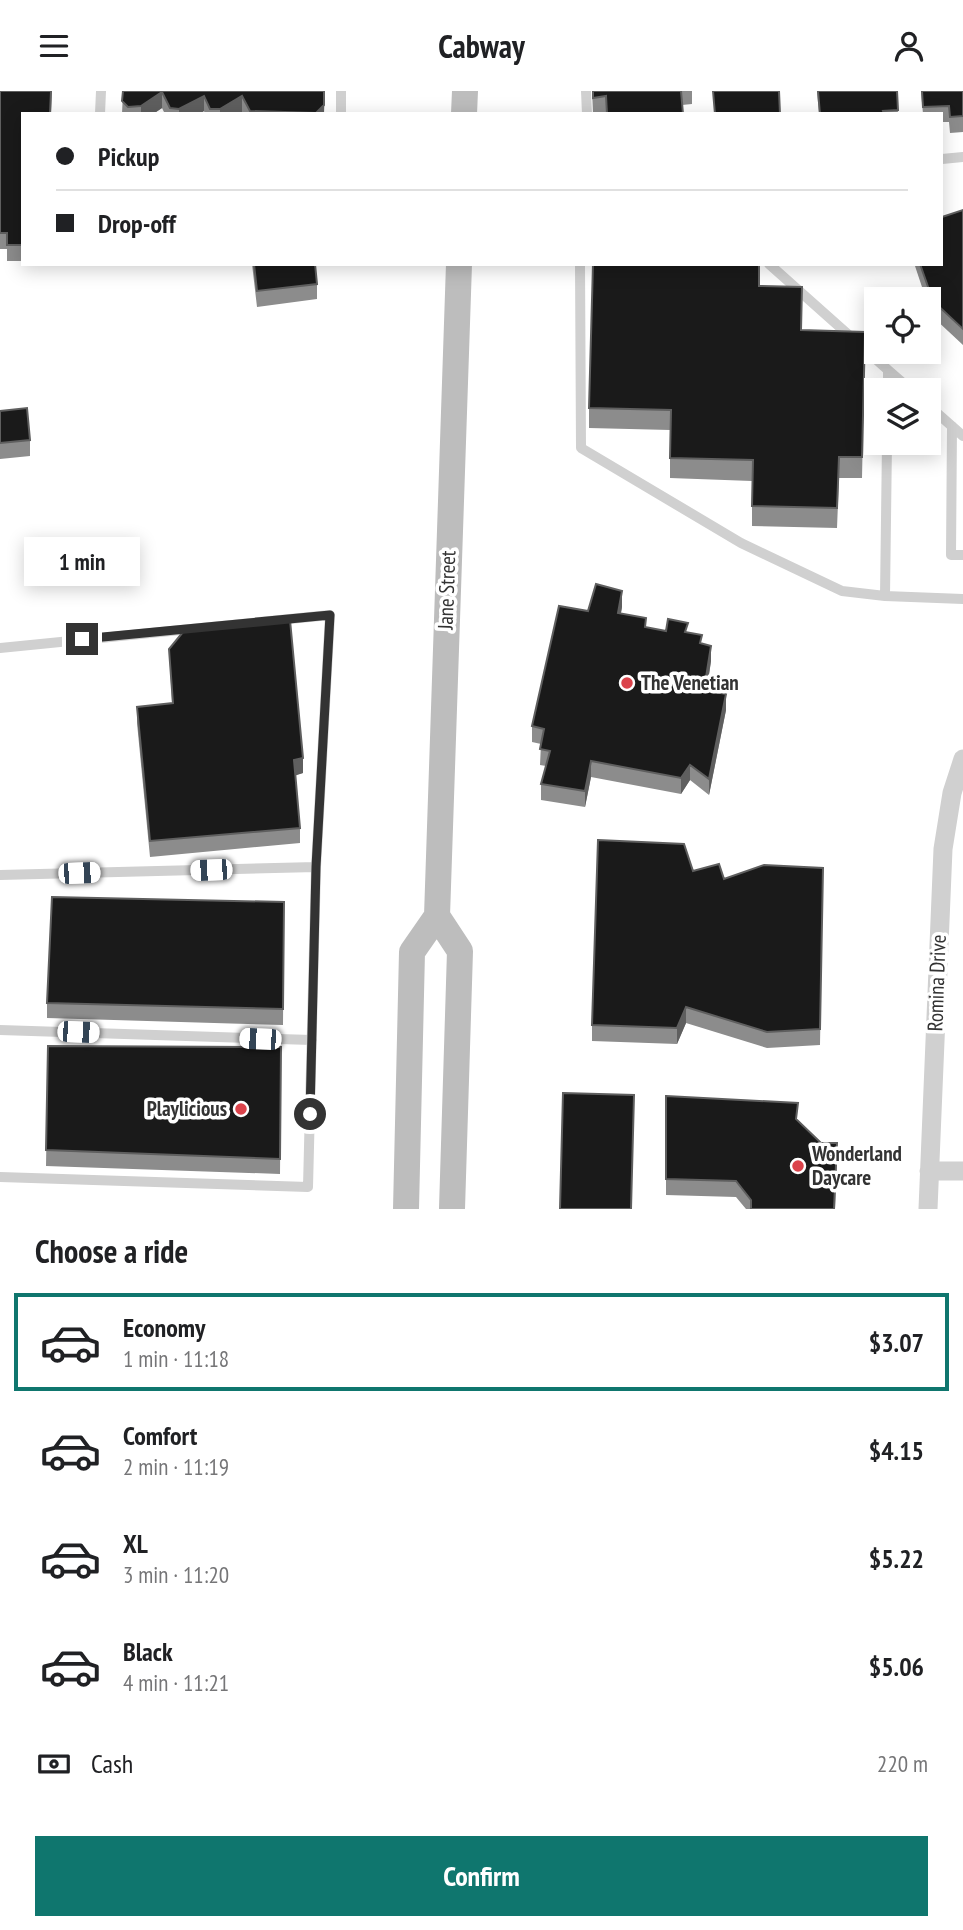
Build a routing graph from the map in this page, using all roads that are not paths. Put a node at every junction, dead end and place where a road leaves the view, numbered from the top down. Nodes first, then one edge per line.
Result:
1 (101, 91) edge
2 (341, 91) edge
3 (465, 91) edge
4 (586, 91) edge
5 (100, 112) edge
6 (341, 112) edge
7 (464, 112) edge
8 (587, 112) edge
9 (963, 157) edge
10 (943, 159) edge
11 (459, 266) edge
12 (580, 266) edge
13 (771, 266) edge
14 (888, 370) junction
15 (888, 378) edge
16 (897, 378) edge
17 (941, 416) edge
18 (952, 426) junction
19 (963, 436) edge
20 (887, 455) edge
21 (963, 555) edge
22 (885, 596) junction
23 (963, 599) edge
24 (0, 648) edge
25 (963, 759) edge
26 (316, 867) junction
27 (0, 875) edge
28 (437, 916) junction
29 (0, 1030) edge
30 (312, 1040) junction
31 (929, 1171) junction
32 (963, 1171) edge
33 (0, 1177) edge
34 (406, 1209) edge
35 (452, 1209) edge
36 (928, 1209) edge

1 - 5 lane
2 - 6 lane
3 - 7 main road
4 - 8 lane
9 - 10 lane
11 - 28 main road, Jane Street
12 - 22 lane
13 - 14 lane
14 - 15 lane
14 - 16 lane
17 - 18 lane
18 - 19 lane
18 - 21 lane
20 - 22 lane
22 - 23 lane
24 - 26 lane
25 - 31 street, Romina Drive
26 - 27 lane
26 - 30 lane
28 - 34 main road
28 - 35 main road
29 - 30 lane
30 - 33 lane
31 - 32 street
31 - 36 street, Romina Drive

